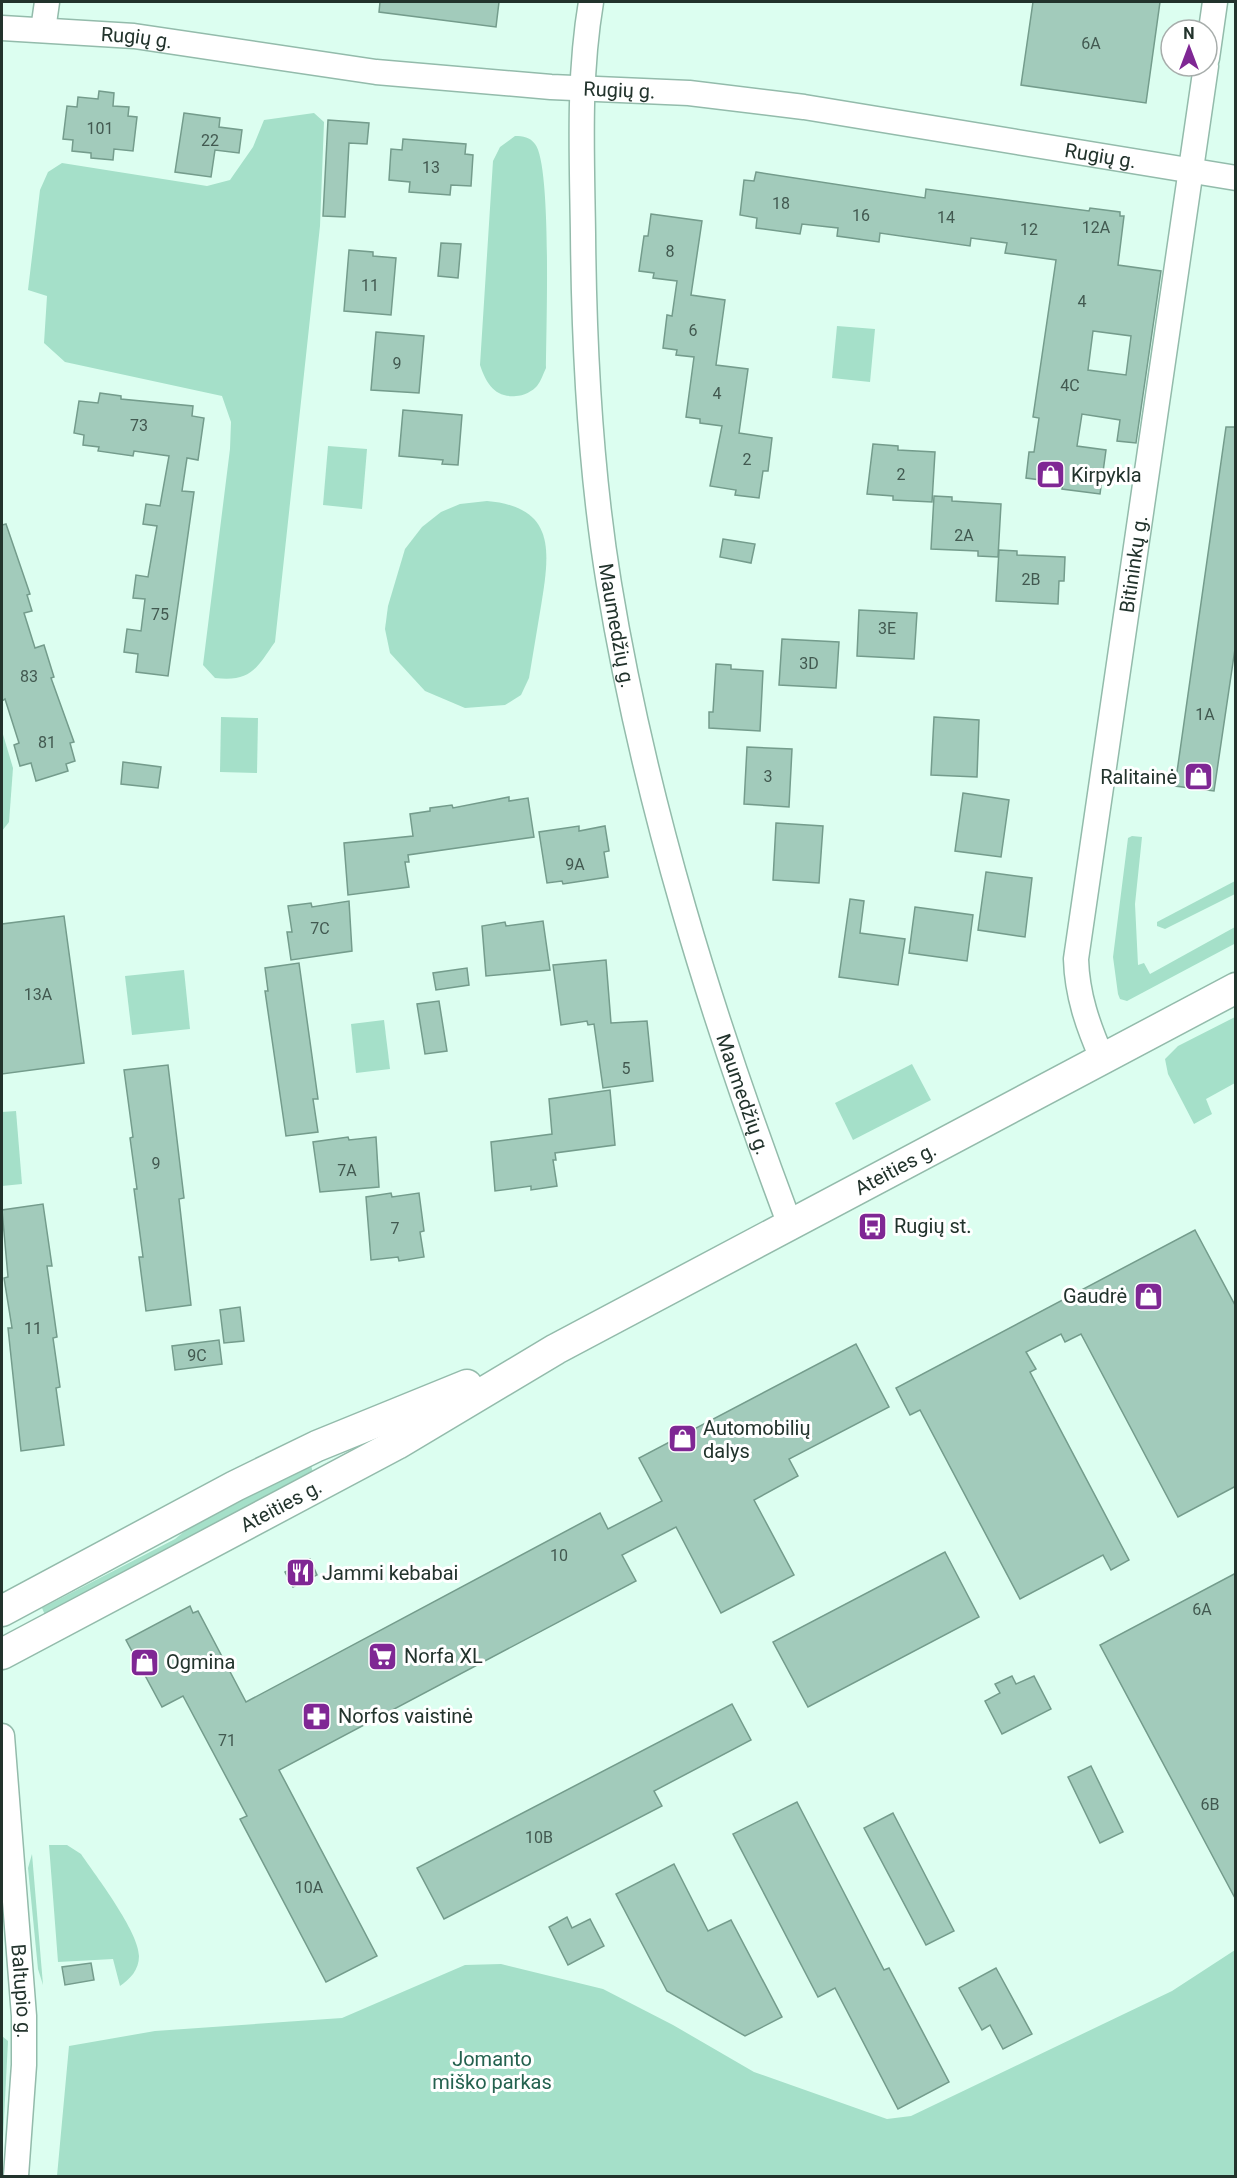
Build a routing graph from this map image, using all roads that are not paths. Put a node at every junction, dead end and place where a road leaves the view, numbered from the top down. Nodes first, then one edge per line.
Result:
1 (47, 2) edge
2 (591, 2) edge
3 (1215, 2) edge
4 (1213, 18) edge
5 (2, 28) edge
6 (43, 30) junction
7 (1204, 78) edge
8 (581, 88) junction
9 (1192, 171) junction
10 (1236, 178) edge
11 (1236, 988) edge
12 (1102, 1058) junction
13 (790, 1225) junction
14 (556, 1349) junction
15 (317, 1446) junction
16 (328, 1481) junction
17 (2, 1611) edge
18 (2, 1654) edge
19 (2, 1736) edge
20 (16, 2176) edge

1 - 6 street
2 - 8 street, Maumedžių g.
3 - 4 street
5 - 6 street, Rugių g.
6 - 8 street, Rugių g.
7 - 9 street, Bitininkų g.
8 - 9 street, Rugių g.
8 - 13 street, Maumedžių g.
9 - 10 street, Rugių g.
9 - 12 street, Bitininkų g.
11 - 12 main road, Ateities g.
12 - 13 main road, Ateities g.
13 - 14 main road, Ateities g.
14 - 15 main road, Ateities g.
14 - 16 main road, Ateities g.
15 - 16 main road
15 - 17 main road, Ateities g.
16 - 18 main road, Ateities g.
19 - 20 street, Baltupio g.

